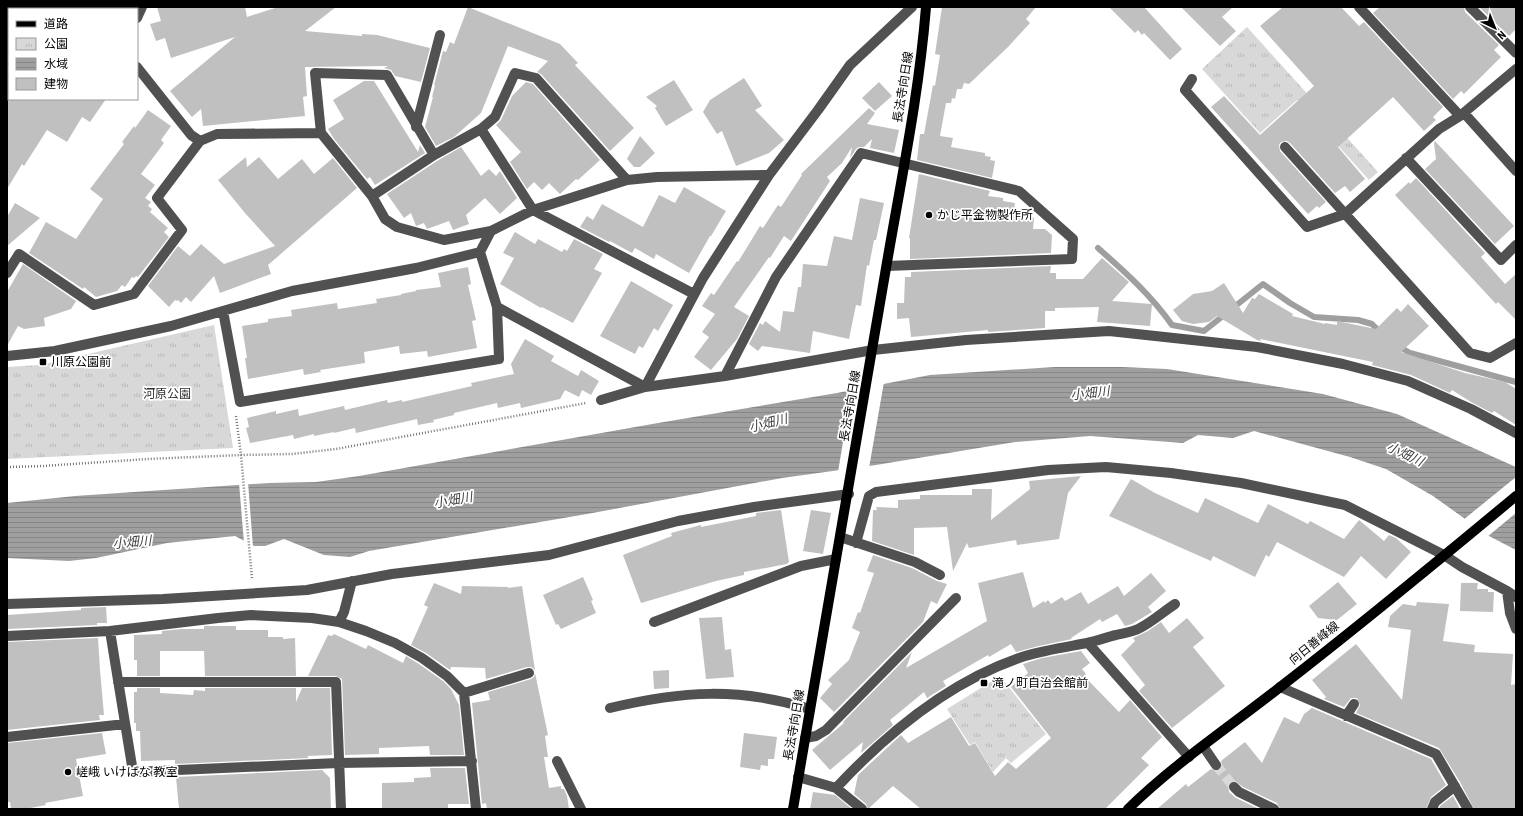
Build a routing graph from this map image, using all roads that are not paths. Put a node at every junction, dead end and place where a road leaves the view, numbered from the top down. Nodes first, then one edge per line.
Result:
1 (912, 7) edge
2 (926, 7) edge
3 (1360, 7) edge
4 (1470, 7) edge
5 (440, 35) dead end
6 (1516, 53) edge
7 (1516, 69) edge
8 (138, 70) edge
9 (1192, 79) dead end
10 (141, 80) edge
11 (1462, 114) junction
12 (416, 126) junction
13 (481, 129) junction
14 (321, 134) junction
15 (200, 141) junction
16 (1285, 147) dead end
17 (434, 155) junction
18 (1406, 158) junction
19 (904, 164) junction
20 (1516, 171) edge
21 (769, 175) junction
22 (627, 180) junction
23 (372, 196) junction
24 (533, 210) junction
25 (1345, 214) junction
26 (491, 231) junction
27 (1516, 246) edge
28 (480, 252) junction
29 (887, 266) junction
30 (7, 273) edge
31 (694, 294) junction
32 (497, 307) junction
33 (223, 310) junction
34 (1516, 343) edge
35 (873, 350) junction
36 (7, 356) edge
37 (725, 376) junction
38 (645, 387) junction
39 (601, 400) road end
40 (1516, 433) edge
41 (849, 494) junction
42 (1516, 496) edge
43 (840, 537) junction
44 (856, 543) junction
45 (1444, 555) junction
46 (836, 558) junction
47 (940, 575) dead end
48 (352, 581) junction
49 (1506, 591) junction
50 (956, 598) dead end
51 (1516, 598) edge
52 (7, 604) edge
53 (1175, 604) dead end
54 (339, 622) junction
55 (654, 622) dead end
56 (1516, 629) edge
57 (110, 631) junction
58 (7, 636) edge
59 (1088, 643) junction
60 (529, 673) dead end
61 (118, 682) junction
62 (1280, 688) junction
63 (464, 693) junction
64 (1354, 704) dead end
65 (610, 708) dead end
66 (810, 709) junction
67 (1346, 716) junction
68 (125, 724) junction
69 (7, 737) edge
70 (805, 738) junction
71 (1203, 746) junction
72 (1189, 757) junction
73 (472, 761) junction
74 (557, 761) dead end
75 (338, 763) junction
76 (1216, 765) tunnel mouth
77 (798, 777) junction
78 (1455, 786) junction
79 (836, 788) junction
80 (1234, 788) tunnel mouth
81 (341, 809) edge
82 (476, 809) edge
83 (581, 809) edge
84 (793, 809) edge
85 (862, 809) edge
86 (1128, 809) edge
87 (1274, 809) edge
88 (1432, 809) edge
89 (1468, 809) edge

1 - 21 street
2 - 19 main road, 長法寺向日線
3 - 11 street
4 - 6 street
5 - 12 street
7 - 11 street
8 - 10 street
9 - 25 street
10 - 15 street
11 - 18 street
11 - 20 street
12 - 14 street
12 - 17 street
13 - 17 street
13 - 22 street
13 - 24 street
14 - 15 street
14 - 23 street
15 - 30 street
16 - 25 street
17 - 23 street
18 - 25 street
18 - 27 street
19 - 29 main road, 長法寺向日線
19 - 29 street
19 - 37 street
21 - 22 street
21 - 31 street
22 - 24 street
23 - 26 street
24 - 26 street
24 - 31 street
25 - 34 street
26 - 28 street
28 - 32 street
28 - 33 street
29 - 35 main road, 長法寺向日線
31 - 38 street
32 - 33 street
32 - 38 street
33 - 36 street
35 - 37 street
35 - 40 street
35 - 41 main road, 長法寺向日線
37 - 38 street
38 - 39 street
41 - 43 main road, 長法寺向日線
41 - 48 street
42 - 45 main road, 向日善峰線
43 - 44 street
43 - 46 main road, 長法寺向日線
44 - 45 street
44 - 47 street
45 - 49 street
45 - 62 main road, 向日善峰線
46 - 55 street
46 - 66 main road, 長法寺向日線
48 - 52 street
48 - 54 street
49 - 51 street
49 - 56 street
50 - 70 street
53 - 59 street
54 - 57 street
54 - 63 street
57 - 58 street
57 - 61 street
59 - 72 street
59 - 79 street
60 - 63 street
61 - 68 street
61 - 75 street
62 - 67 street
62 - 71 main road, 向日善峰線
63 - 73 street
64 - 67 street
65 - 66 street
66 - 70 main road, 長法寺向日線
67 - 78 street
68 - 69 street
68 - 75 street
70 - 77 main road, 長法寺向日線
71 - 72 main road, 向日善峰線
71 - 76 street
72 - 86 main road, 向日善峰線
73 - 75 street
73 - 82 street
74 - 83 street
75 - 81 street
77 - 79 street
77 - 84 main road, 長法寺向日線
78 - 88 street
78 - 89 street
79 - 85 street
80 - 87 street

